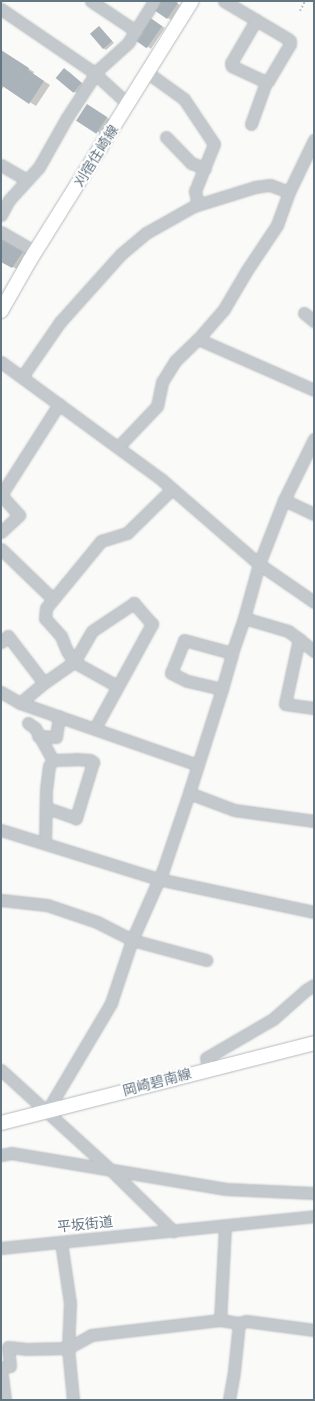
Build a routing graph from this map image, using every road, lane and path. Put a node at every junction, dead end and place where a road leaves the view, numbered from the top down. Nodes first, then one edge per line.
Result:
1 (91, 1) edge
2 (154, 1) edge
3 (192, 1) edge
4 (224, 1) edge
5 (305, 1) edge
6 (1, 9) edge
7 (300, 11) dead end
8 (256, 20) junction
9 (136, 31) junction
10 (148, 73) junction
11 (96, 74) junction
12 (266, 82) junction
13 (128, 104) junction
14 (251, 124) dead end
15 (166, 137) dead end
16 (314, 140) edge
17 (1, 165) edge
18 (205, 168) junction
19 (27, 180) junction
20 (289, 192) junction
21 (198, 205) junction
22 (1, 215) edge
23 (1, 232) edge
24 (35, 252) junction
25 (1, 311) edge
26 (304, 312) dead end
27 (314, 320) edge
28 (198, 339) junction
29 (1, 362) edge
30 (22, 377) junction
31 (314, 390) edge
32 (59, 404) junction
33 (314, 439) edge
34 (118, 447) junction
35 (172, 489) junction
36 (284, 500) junction
37 (314, 514) edge
38 (1, 532) edge
39 (1, 549) edge
40 (259, 564) junction
41 (53, 599) junction
42 (314, 602) edge
43 (244, 618) junction
44 (299, 639) junction
45 (1, 642) edge
46 (314, 650) edge
47 (232, 653) junction
48 (74, 662) junction
49 (44, 682) junction
50 (117, 686) junction
51 (222, 689) junction
52 (1, 692) edge
53 (20, 703) junction
54 (314, 708) edge
55 (59, 716) junction
56 (28, 724) dead end
57 (95, 728) junction
58 (38, 736) junction
59 (53, 760) junction
60 (198, 765) junction
61 (189, 793) junction
62 (46, 808) junction
63 (314, 821) edge
64 (1, 830) edge
65 (45, 844) junction
66 (158, 879) junction
67 (1, 900) edge
68 (314, 912) edge
69 (132, 940) junction
70 (206, 960) dead end
71 (314, 985) edge
72 (314, 1043) edge
73 (209, 1069) junction
74 (1, 1070) edge
75 (47, 1111) junction
76 (1, 1123) edge
77 (1, 1155) edge
78 (112, 1171) junction
79 (314, 1193) edge
80 (314, 1216) edge
81 (225, 1226) junction
82 (173, 1231) junction
83 (61, 1242) junction
84 (1, 1248) edge
85 (220, 1320) junction
86 (239, 1323) junction
87 (314, 1330) edge
88 (68, 1348) junction
89 (1, 1368) edge
90 (6, 1400) edge
91 (73, 1400) edge
92 (229, 1400) edge

1 - 9 street
2 - 9 street
3 - 10 main road, 刈宿住崎線
4 - 8 street
5 - 7 path
6 - 11 street
8 - 12 street
8 - 12 street
9 - 11 street
10 - 13 main road, 刈宿住崎線
10 - 18 street
11 - 13 street
11 - 19 street
12 - 14 street
13 - 24 main road, 刈宿住崎線
15 - 18 street
16 - 20 street
17 - 19 street
18 - 21 street
19 - 22 street
20 - 21 street
20 - 28 street
21 - 30 street
23 - 24 street
24 - 25 main road, 刈宿住崎線
26 - 27 street
28 - 31 street
28 - 34 street
29 - 30 street
30 - 32 street
32 - 34 street
32 - 38 street
33 - 36 street
34 - 35 street
35 - 40 street
35 - 41 street
36 - 37 street
36 - 40 street
39 - 41 street
40 - 42 street
40 - 43 street
41 - 48 street
43 - 44 street
43 - 47 street
44 - 46 street
44 - 54 street
45 - 49 street
47 - 51 street
47 - 51 street
48 - 49 street
48 - 50 street
48 - 50 street
49 - 53 street
50 - 57 street
51 - 60 street
52 - 53 street
53 - 55 street
55 - 57 street
55 - 58 street
56 - 58 street
57 - 60 street
58 - 59 street
59 - 62 street
59 - 62 street
60 - 61 street
61 - 63 street
61 - 66 street
62 - 65 street
64 - 65 street
65 - 66 street
66 - 68 street
66 - 69 street
67 - 69 street
69 - 70 street
69 - 75 street
71 - 73 street
72 - 73 main road, 岡崎碧南線
73 - 75 main road, 岡崎碧南線
74 - 75 street
75 - 76 main road, 岡崎碧南線
75 - 78 street
77 - 78 street
78 - 79 street
78 - 82 street
80 - 81 street
81 - 82 street, 平坂街道
81 - 85 street
82 - 83 street, 平坂街道
83 - 84 street, 平坂街道
83 - 88 street
85 - 86 street
85 - 88 street
86 - 87 street
86 - 92 street
88 - 89 street
88 - 91 street
89 - 90 street

